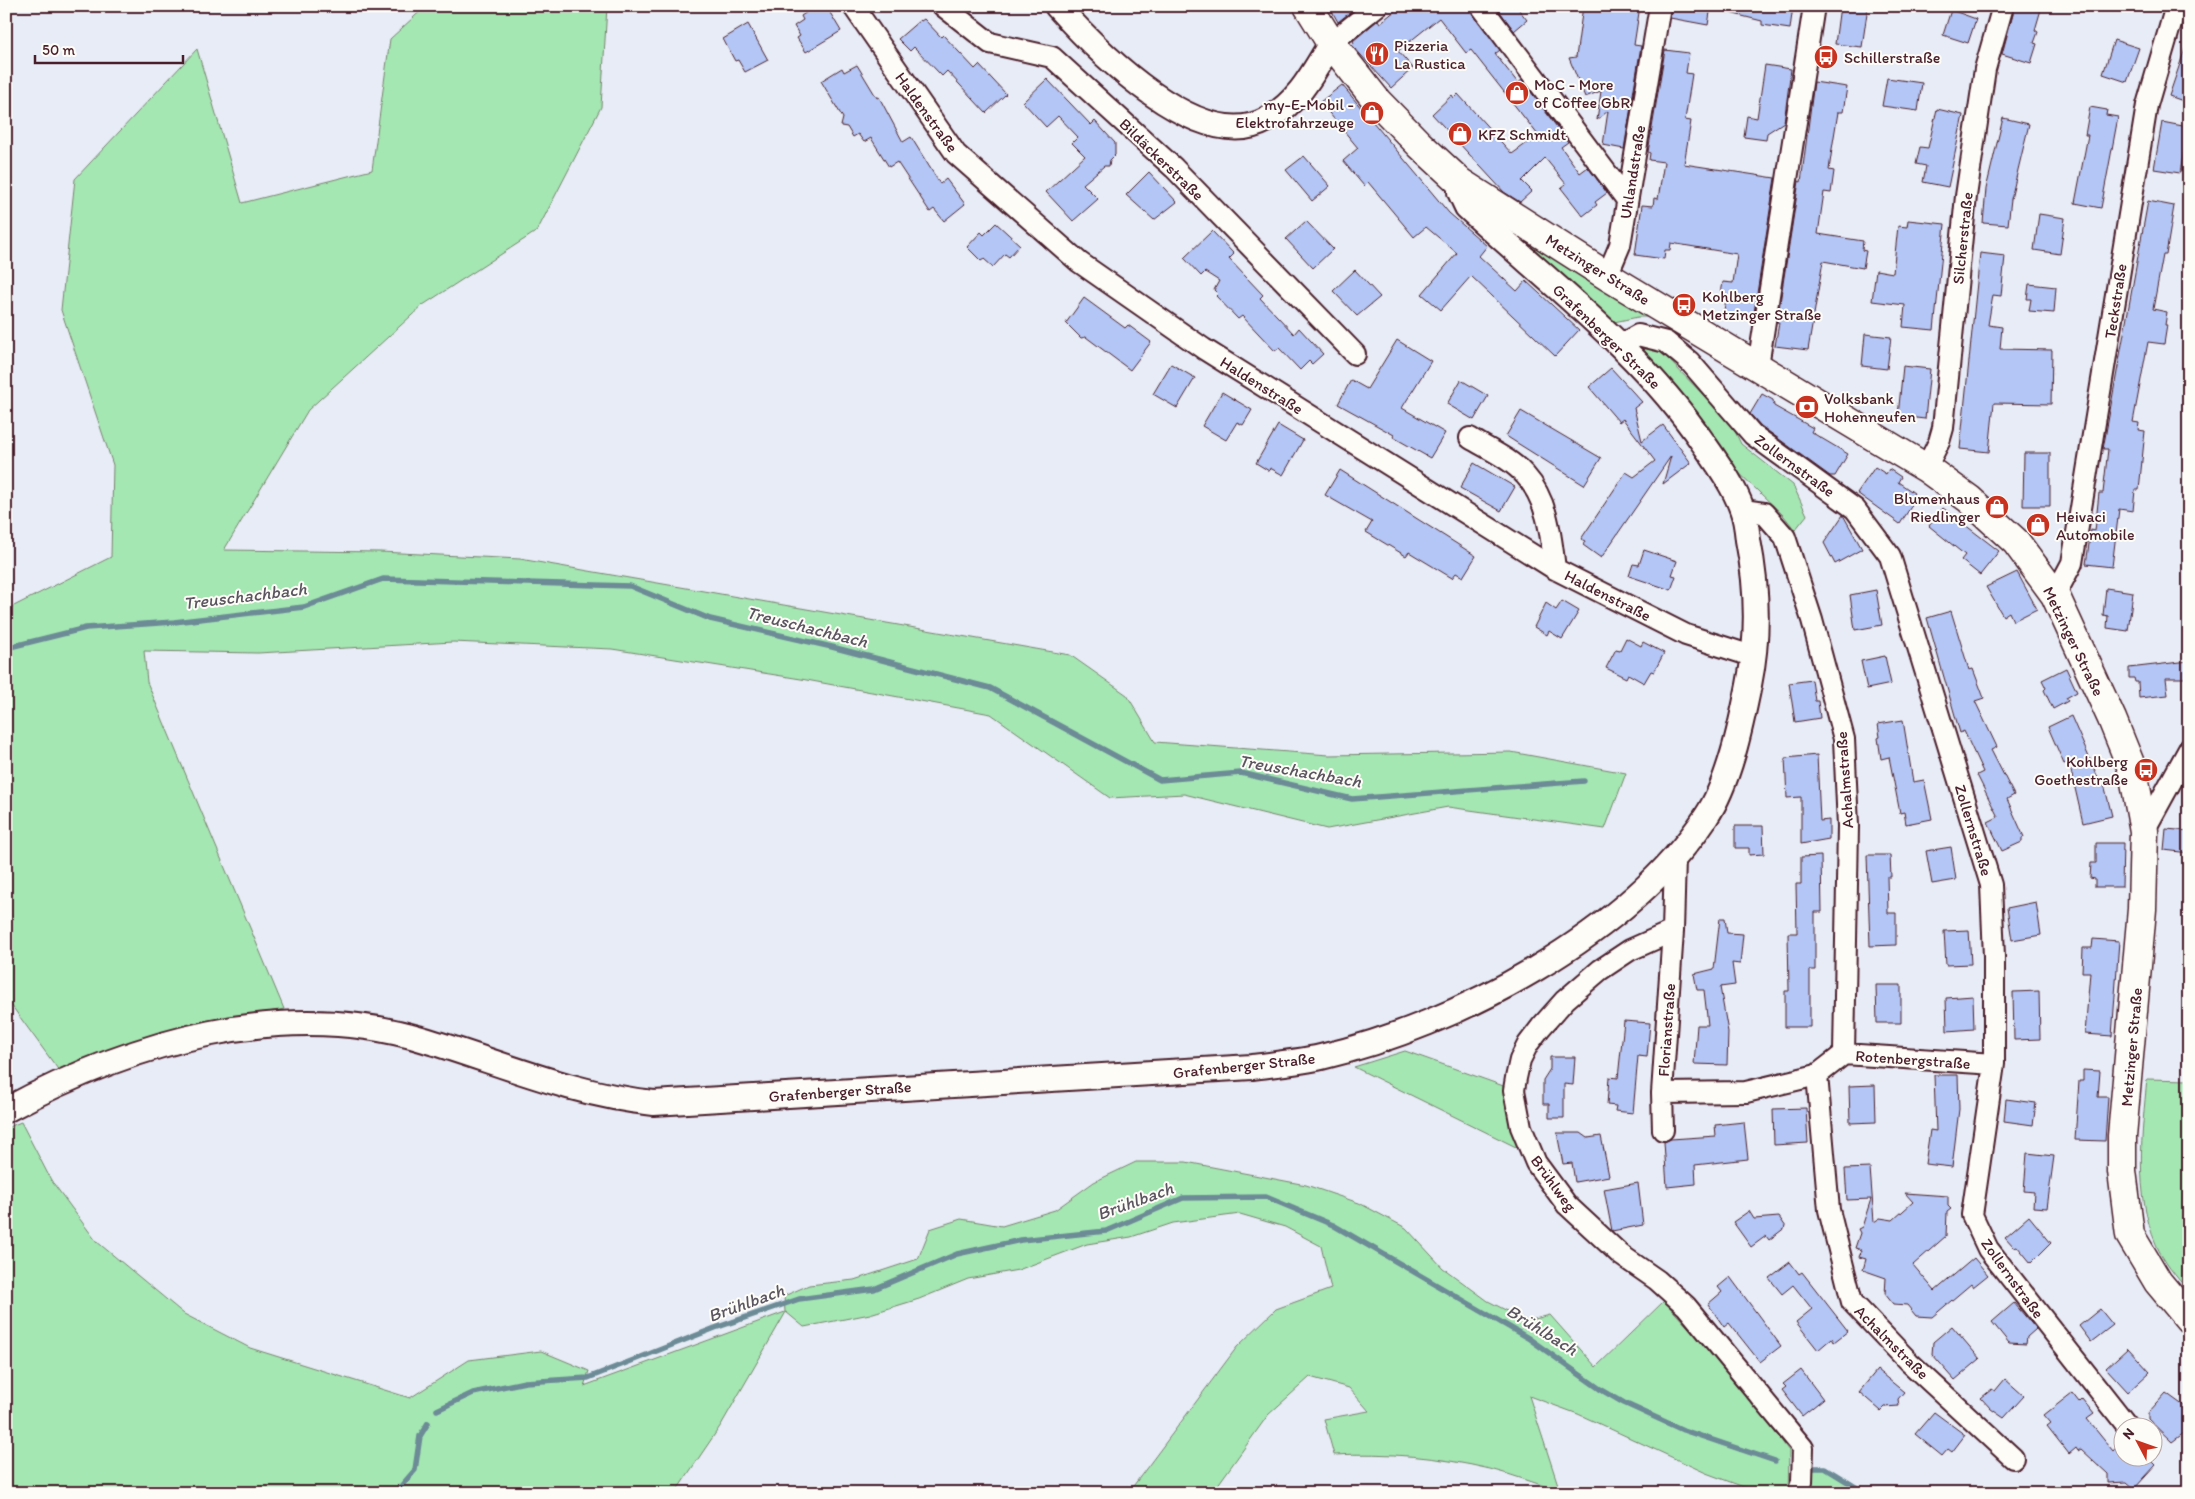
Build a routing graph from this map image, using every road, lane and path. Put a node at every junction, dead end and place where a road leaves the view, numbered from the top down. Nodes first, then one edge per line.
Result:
1 (943, 6) edge
2 (1058, 6) edge
3 (1308, 6) edge
4 (1377, 6) edge
5 (1481, 6) edge
6 (1660, 6) edge
7 (1814, 6) edge
8 (2003, 6) edge
9 (2176, 6) edge
10 (859, 8) edge
11 (1331, 43) junction
12 (1460, 182) junction
13 (1627, 200) junction
14 (1607, 276) junction
15 (1620, 345) junction
16 (1355, 354) dead end
17 (1758, 366) junction
18 (1470, 438) dead end
19 (1926, 468) junction
20 (1743, 510) junction
21 (1555, 569) junction
22 (2055, 595) junction
23 (1754, 658) junction
24 (2189, 748) edge
25 (2144, 831) junction
26 (1675, 858) junction
27 (1673, 931) junction
28 (1844, 1054) junction
29 (1994, 1064) junction
30 (1817, 1075) junction
31 (1662, 1093) junction
32 (6, 1110) edge
33 (1663, 1130) dead end
34 (2189, 1319) edge
35 (2119, 1416) edge
36 (2013, 1458) dead end
37 (1798, 1493) edge

1 - 16 street, Bildäckerstraße
2 - 11 street
3 - 11 main road, Metzinger Straße
4 - 11 street
5 - 13 street
6 - 13 street, Uhlandstraße
7 - 17 street
8 - 19 street, Silcherstraße
9 - 22 street, Teckstraße
10 - 21 street, Haldenstraße
11 - 12 main road, Metzinger Straße
12 - 14 main road, Metzinger Straße
12 - 15 street, Grafenberger Straße
13 - 14 street, Uhlandstraße
14 - 17 main road, Metzinger Straße
15 - 20 street, Grafenberger Straße
15 - 29 street, Zollernstraße
17 - 19 main road, Metzinger Straße
18 - 21 street
19 - 22 main road, Metzinger Straße
20 - 23 street, Grafenberger Straße
20 - 28 street, Achalmstraße
21 - 23 street, Haldenstraße
22 - 25 main road, Metzinger Straße
23 - 26 street, Grafenberger Straße
24 - 25 street
25 - 34 main road, Metzinger Straße
26 - 27 street
26 - 32 street, Grafenberger Straße
27 - 31 street, Florianstraße
27 - 37 street, Brühlweg
28 - 29 street, Rotenbergstraße
28 - 30 street, Rotenbergstraße
29 - 35 street, Zollernstraße
30 - 31 street, Rotenbergstraße
30 - 36 street, Achalmstraße
31 - 33 street, Florianstraße

